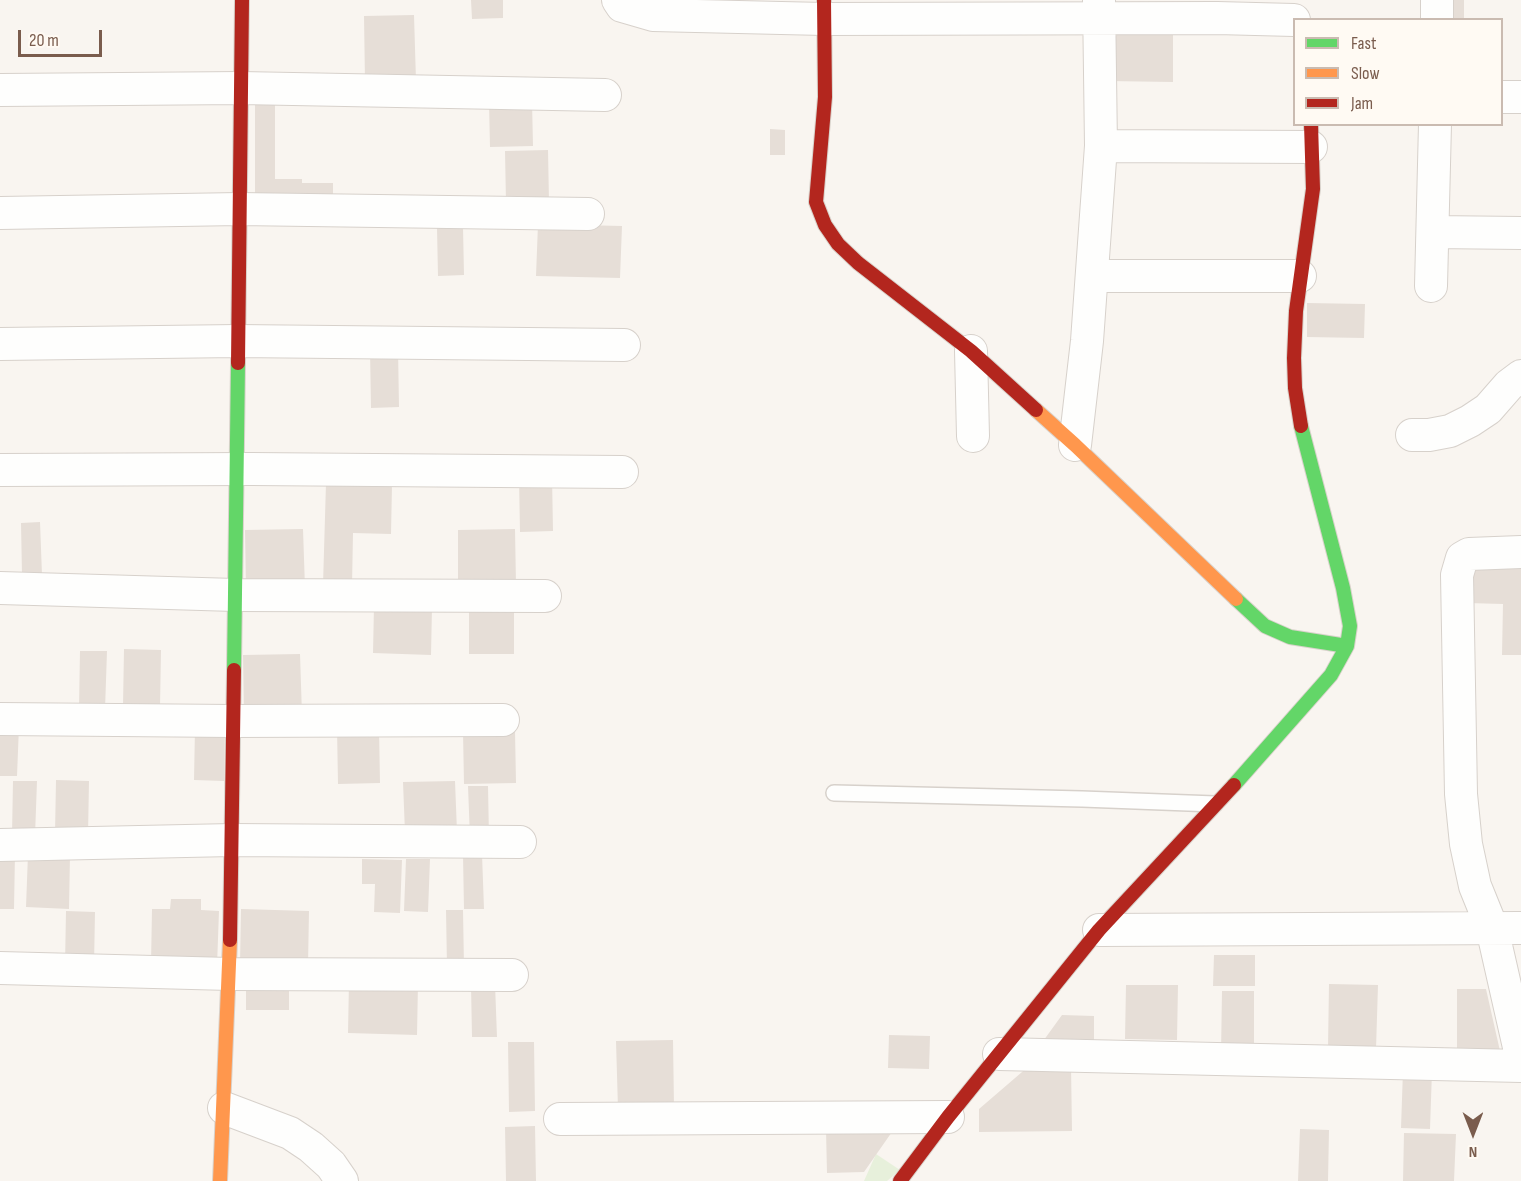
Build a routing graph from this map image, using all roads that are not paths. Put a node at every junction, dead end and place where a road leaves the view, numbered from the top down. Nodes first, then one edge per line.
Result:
1 (242, 0) edge
2 (618, 0) edge
3 (1309, 0) edge
4 (1437, 0) edge
5 (824, 9) edge
6 (961, 9) edge
7 (1099, 9) edge
8 (1310, 18) edge
9 (1437, 18) edge
10 (1293, 20) edge
11 (241, 88) junction
12 (0, 90) edge
13 (605, 95) dead end
14 (1503, 97) edge
15 (1521, 97) edge
16 (1435, 126) edge
17 (1311, 136) edge
18 (1101, 147) junction
19 (239, 209) junction
20 (0, 213) edge
21 (588, 214) dead end
22 (1433, 232) junction
23 (1521, 233) edge
24 (1092, 276) junction
25 (1300, 276) junction
26 (1431, 286) dead end
27 (237, 341) junction
28 (0, 344) edge
29 (624, 345) dead end
30 (971, 351) junction
31 (1521, 376) edge
32 (1412, 435) dead end
33 (973, 436) dead end
34 (1075, 445) junction
35 (236, 469) junction
36 (0, 470) edge
37 (622, 472) dead end
38 (1521, 552) edge
39 (0, 588) edge
40 (235, 595) junction
41 (545, 596) dead end
42 (1347, 646) junction
43 (0, 719) edge
44 (503, 720) dead end
45 (233, 721) junction
46 (834, 793) dead end
47 (1217, 804) junction
48 (232, 840) junction
49 (520, 842) dead end
50 (0, 845) edge
51 (1506, 928) edge
52 (1099, 930) junction
53 (0, 968) edge
54 (230, 974) junction
55 (512, 975) dead end
56 (999, 1054) junction
57 (1521, 1056) edge
58 (1521, 1066) edge
59 (224, 1108) junction
60 (948, 1117) junction
61 (560, 1119) dead end
62 (220, 1181) edge
63 (342, 1181) edge
64 (900, 1181) edge

1 - 11 street
2 - 5 street
3 - 8 street
4 - 9 street
5 - 6 street
5 - 30 street
6 - 7 street
7 - 10 street
7 - 18 street
11 - 12 street
11 - 13 street
11 - 19 street
14 - 15 street
16 - 22 street
17 - 18 street
17 - 25 street
18 - 24 street
19 - 20 street
19 - 21 street
19 - 27 street
22 - 23 street
22 - 26 street
24 - 25 street
24 - 34 street
25 - 42 street
27 - 28 street
27 - 29 street
27 - 35 street
30 - 33 street
30 - 34 street
31 - 32 street
34 - 42 street
35 - 36 street
35 - 37 street
35 - 40 street
38 - 51 street
39 - 40 street
40 - 41 street
40 - 45 street
42 - 47 street
43 - 45 street
44 - 45 street
45 - 48 street
46 - 47 lane
47 - 52 street
48 - 49 street
48 - 50 street
48 - 54 street
51 - 52 street
51 - 57 street
52 - 56 street
53 - 54 street
54 - 55 street
54 - 59 street
56 - 58 street
56 - 60 street
59 - 62 street
59 - 63 street
60 - 61 street
60 - 64 street

